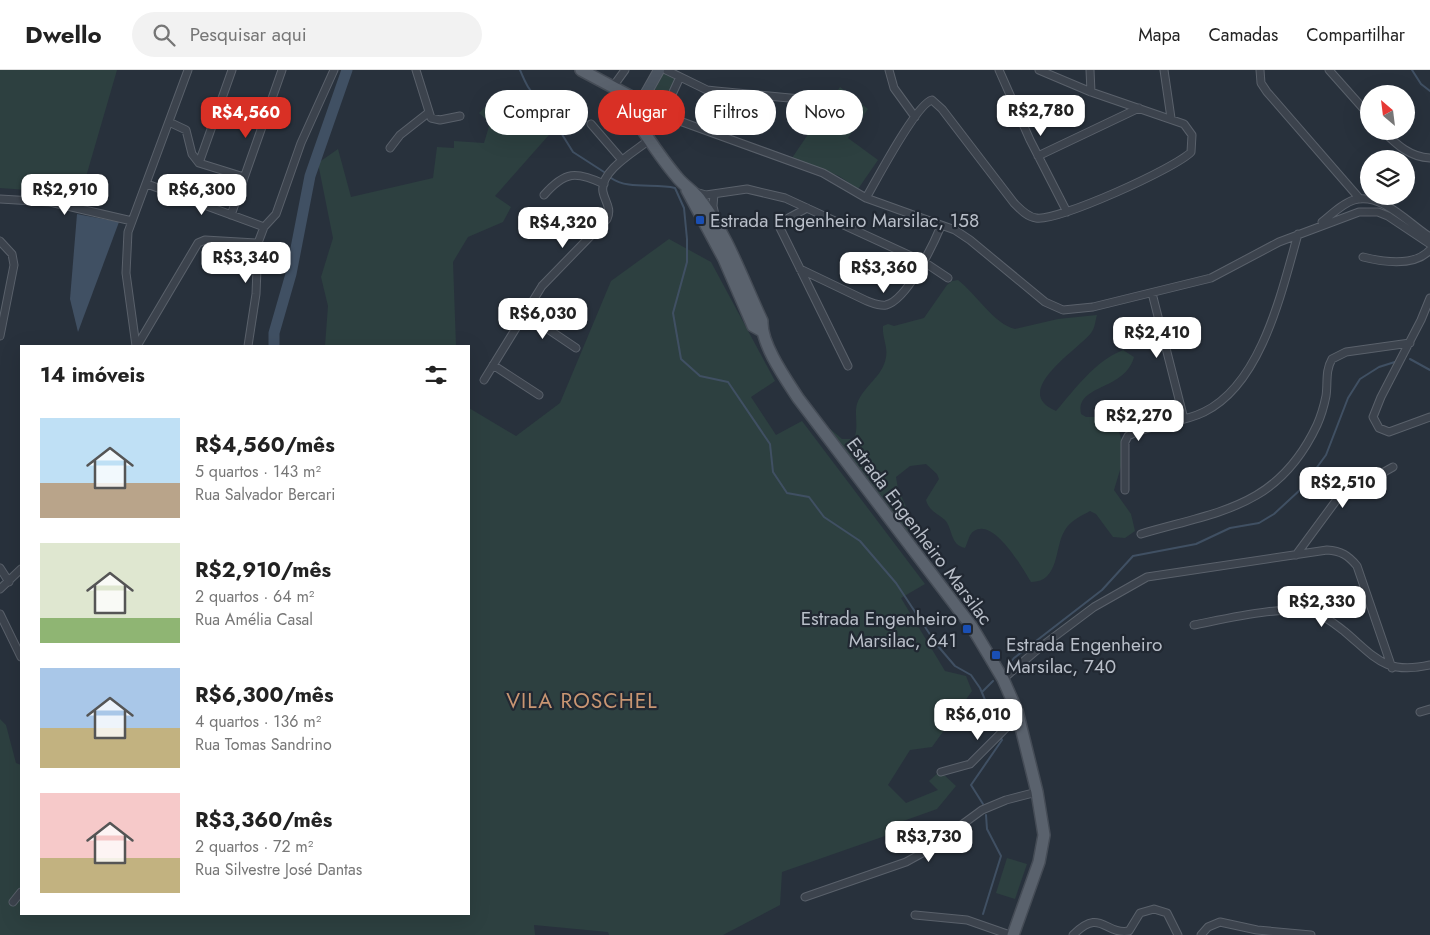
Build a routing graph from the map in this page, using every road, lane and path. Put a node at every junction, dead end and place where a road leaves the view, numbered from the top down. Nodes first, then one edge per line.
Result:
1 (188, 70) edge
2 (232, 70) edge
3 (282, 70) edge
4 (334, 70) edge
5 (416, 70) edge
6 (581, 70) edge
7 (625, 70) edge
8 (659, 70) edge
9 (666, 70) edge
10 (889, 70) edge
11 (999, 70) edge
12 (1039, 70) edge
13 (1090, 70) edge
14 (1164, 70) edge
15 (1260, 70) edge
16 (1329, 70) edge
17 (680, 77) junction
18 (615, 90) joint
19 (649, 90) edge
20 (674, 90) edge
21 (1091, 92) junction
22 (786, 98) edge
23 (1360, 105) edge
24 (1139, 108) junction
25 (428, 114) junction
26 (460, 116) dead end
27 (915, 117) junction
28 (1171, 118) junction
29 (169, 122) junction
30 (685, 122) edge
31 (591, 124) dead end
32 (647, 136) joint
33 (1392, 140) edge
34 (390, 148) dead end
35 (1038, 156) junction
36 (1430, 158) edge
37 (622, 160) junction
38 (199, 163) junction
39 (244, 177) junction
40 (147, 184) junction
41 (604, 184) junction
42 (714, 194) junction
43 (544, 195) dead end
44 (866, 198) junction
45 (0, 199) edge
46 (1360, 199) joint
47 (1383, 205) edge
48 (704, 207) junction
49 (807, 208) junction
50 (1066, 212) junction
51 (231, 215) junction
52 (132, 221) junction
53 (941, 226) junction
54 (264, 227) junction
55 (1316, 227) junction
56 (1298, 234) junction
57 (1430, 237) edge
58 (0, 241) edge
59 (258, 244) junction
60 (1430, 244) edge
61 (1430, 250) edge
62 (1363, 257) dead end
63 (924, 262) junction
64 (800, 269) junction
65 (948, 278) dead end
66 (1152, 293) junction
67 (1430, 298) edge
68 (524, 313) junction
69 (0, 336) edge
70 (1410, 343) junction
71 (137, 345) edge
72 (138, 345) edge
73 (248, 345) edge
74 (576, 348) dead end
75 (493, 365) junction
76 (848, 366) dead end
77 (484, 380) dead end
78 (539, 396) dead end
79 (1430, 417) edge
80 (1184, 419) junction
81 (1393, 467) dead end
82 (1348, 475) dead end
83 (1125, 490) dead end
84 (1342, 495) junction
85 (1141, 534) dead end
86 (1296, 555) junction
87 (0, 568) edge
88 (20, 570) edge
89 (9, 582) junction
90 (0, 588) edge
91 (0, 614) edge
92 (1194, 625) dead end
93 (20, 655) edge
94 (1430, 665) edge
95 (1392, 668) junction
96 (1003, 679) junction
97 (1430, 709) edge
98 (1420, 712) dead end
99 (1018, 716) junction
100 (941, 772) dead end
101 (1037, 792) junction
102 (20, 893) edge
103 (805, 896) dead end
104 (13, 902) dead end
105 (915, 916) dead end
106 (1012, 935) edge
107 (1073, 935) edge
108 (1178, 935) edge
109 (1201, 935) edge
110 (1312, 935) edge

1 - 29 street
2 - 38 street
3 - 39 street
4 - 54 street
5 - 25 street
6 - 18 main road
7 - 18 street
8 - 19 main road
9 - 17 street
10 - 27 street
11 - 35 street
12 - 21 street
13 - 21 street
14 - 28 street
15 - 46 street
16 - 23 street
17 - 20 street
17 - 22 street
21 - 24 street
24 - 28 street
24 - 35 street
25 - 26 street
25 - 34 street
27 - 44 street
27 - 50 street
28 - 50 street
29 - 38 street
29 - 40 street
30 - 44 street
31 - 37 street
32 - 37 street
32 - 48 main road, Estrada Engenheiro Marsilac
33 - 36 street
35 - 50 street
37 - 41 street
38 - 39 street
39 - 51 street
40 - 51 street
40 - 52 street
41 - 43 street
41 - 68 street
42 - 48 street
42 - 48 street
42 - 49 street
44 - 53 street
45 - 52 street
46 - 55 street
47 - 57 street
48 - 96 main road, Estrada Engenheiro Marsilac
49 - 63 street
49 - 64 street
51 - 54 street
52 - 71 street
53 - 63 street
53 - 66 street
54 - 59 street
55 - 56 street
55 - 60 street
56 - 66 street
56 - 80 street
58 - 69 street
59 - 72 street
59 - 73 street
61 - 62 street
63 - 64 street
63 - 65 street
64 - 76 street
66 - 80 street
67 - 70 street
68 - 74 street
68 - 75 street
70 - 79 street
70 - 85 street
75 - 77 street
75 - 78 street
80 - 83 street
81 - 84 street
82 - 84 street
84 - 86 street
86 - 95 street
86 - 96 street
87 - 89 street
88 - 89 street
89 - 90 street
91 - 93 street
92 - 95 street
94 - 95 street
96 - 99 main road, Estrada Engenheiro Marsilac
97 - 98 street
99 - 100 street
99 - 101 main road, Estrada Engenheiro Marsilac
101 - 103 street
101 - 106 main road, Estrada Engenheiro Marsilac
102 - 104 street
105 - 106 street
107 - 108 street
109 - 110 street

